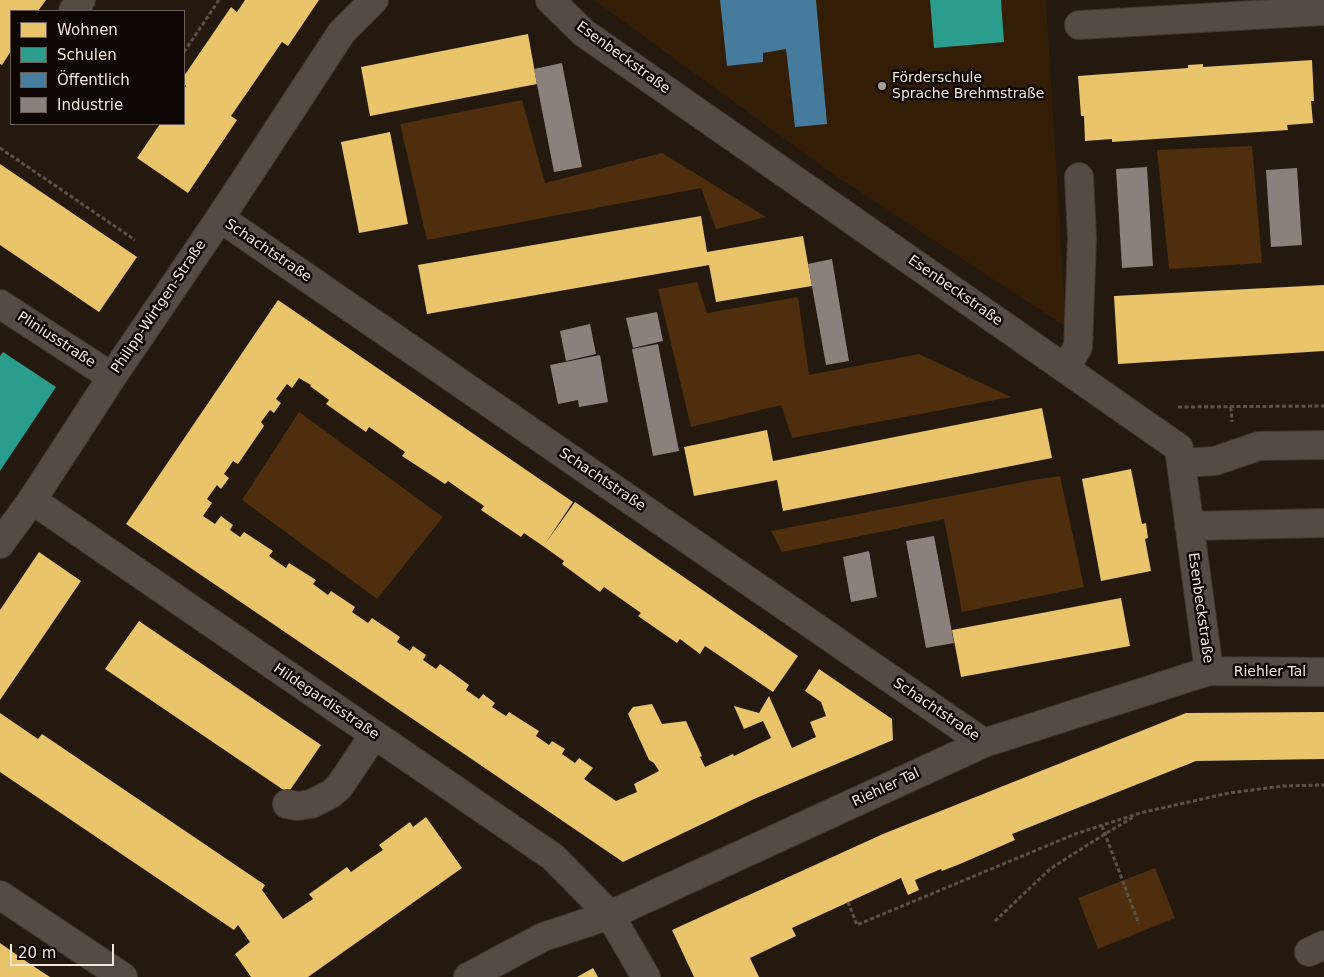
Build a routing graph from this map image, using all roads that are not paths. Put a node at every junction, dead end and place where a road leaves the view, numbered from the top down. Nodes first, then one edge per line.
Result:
1 (374, 0) edge
2 (550, 0) edge
3 (1324, 11) edge
4 (1079, 25) dead end
5 (1079, 177) dead end
6 (220, 218) junction
7 (0, 304) edge
8 (1065, 368) junction
9 (112, 377) junction
10 (1324, 445) edge
11 (1181, 463) junction
12 (32, 500) junction
13 (1324, 523) edge
14 (1189, 526) junction
15 (0, 544) edge
16 (1209, 671) junction
17 (1324, 672) edge
18 (374, 735) junction
19 (984, 742) junction
20 (287, 804) dead end
21 (0, 895) edge
22 (610, 915) junction
23 (123, 977) edge
24 (468, 977) edge
25 (646, 977) edge

1 - 6 street, Philipp-Wirtgen-Straße
2 - 8 street, Esenbeckstraße
3 - 4 street
5 - 8 street
6 - 9 street, Philipp-Wirtgen-Straße
6 - 19 street, Schachtstraße
7 - 9 street, Pliniusstraße
8 - 11 street, Esenbeckstraße
9 - 12 street, Philipp-Wirtgen-Straße
10 - 11 street
11 - 14 street, Esenbeckstraße
12 - 15 street, Philipp-Wirtgen-Straße
12 - 18 street, Hildegardisstraße
13 - 14 street
14 - 16 street, Esenbeckstraße
16 - 17 street, Riehler Tal
16 - 19 street, Riehler Tal
18 - 20 street
18 - 22 street, Hildegardisstraße
19 - 22 street, Riehler Tal
21 - 23 street
22 - 24 street, Riehler Tal
22 - 25 street, Hildegardisstraße

